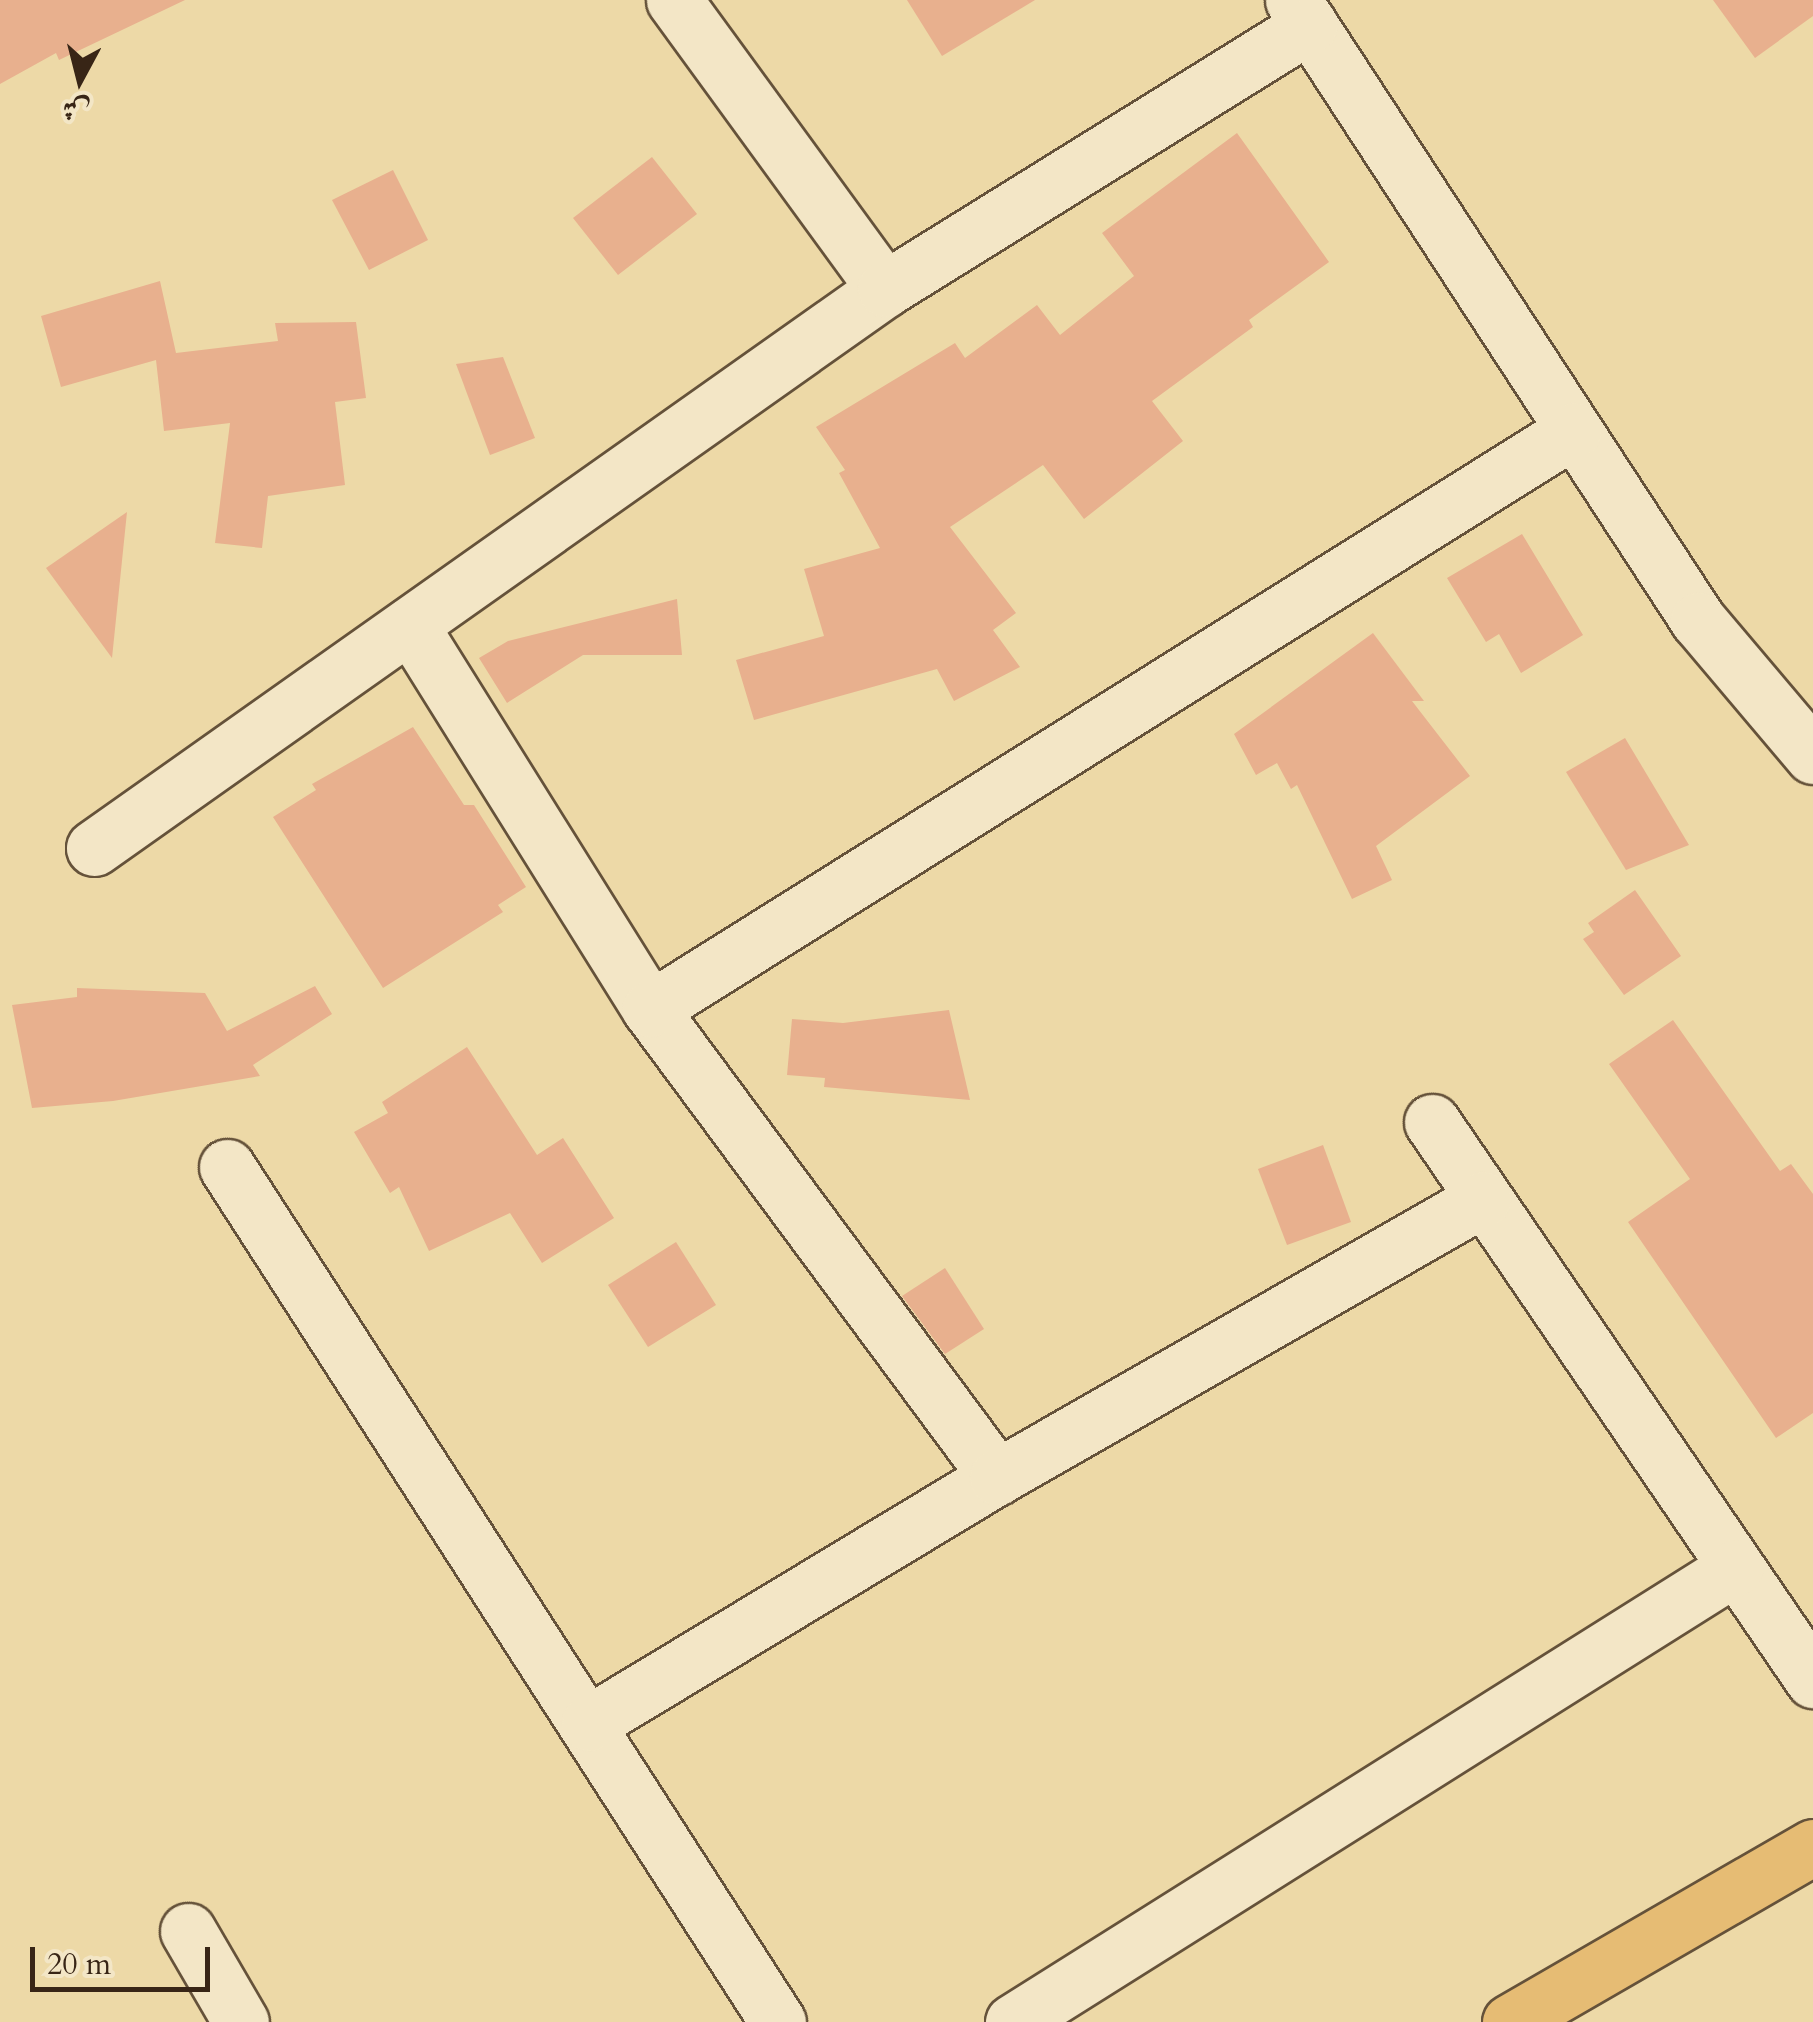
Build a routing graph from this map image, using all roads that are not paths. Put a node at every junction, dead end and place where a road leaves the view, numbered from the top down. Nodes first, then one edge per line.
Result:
1 (674, 0) edge
2 (1302, 13) edge
3 (884, 289) junction
4 (1574, 430) junction
5 (410, 625) junction
6 (1813, 756) edge
7 (94, 848) dead end
8 (650, 1008) junction
9 (1432, 1122) dead end
10 (227, 1167) dead end
11 (1483, 1198) junction
12 (997, 1477) junction
13 (1736, 1567) junction
14 (1813, 1680) edge
15 (589, 1723) junction
16 (1813, 1847) edge
17 (188, 1931) dead end
18 (241, 2022) edge
19 (778, 2022) edge
20 (1012, 2022) edge
21 (1510, 2022) edge

1 - 3 street
2 - 3 street
2 - 4 street
3 - 5 street
4 - 6 street
4 - 8 street
5 - 7 street
5 - 8 street
8 - 12 street
9 - 11 street
10 - 15 street
11 - 12 street
11 - 13 street
12 - 15 street
13 - 14 street
13 - 20 street
15 - 19 street
16 - 21 main road
17 - 18 street

